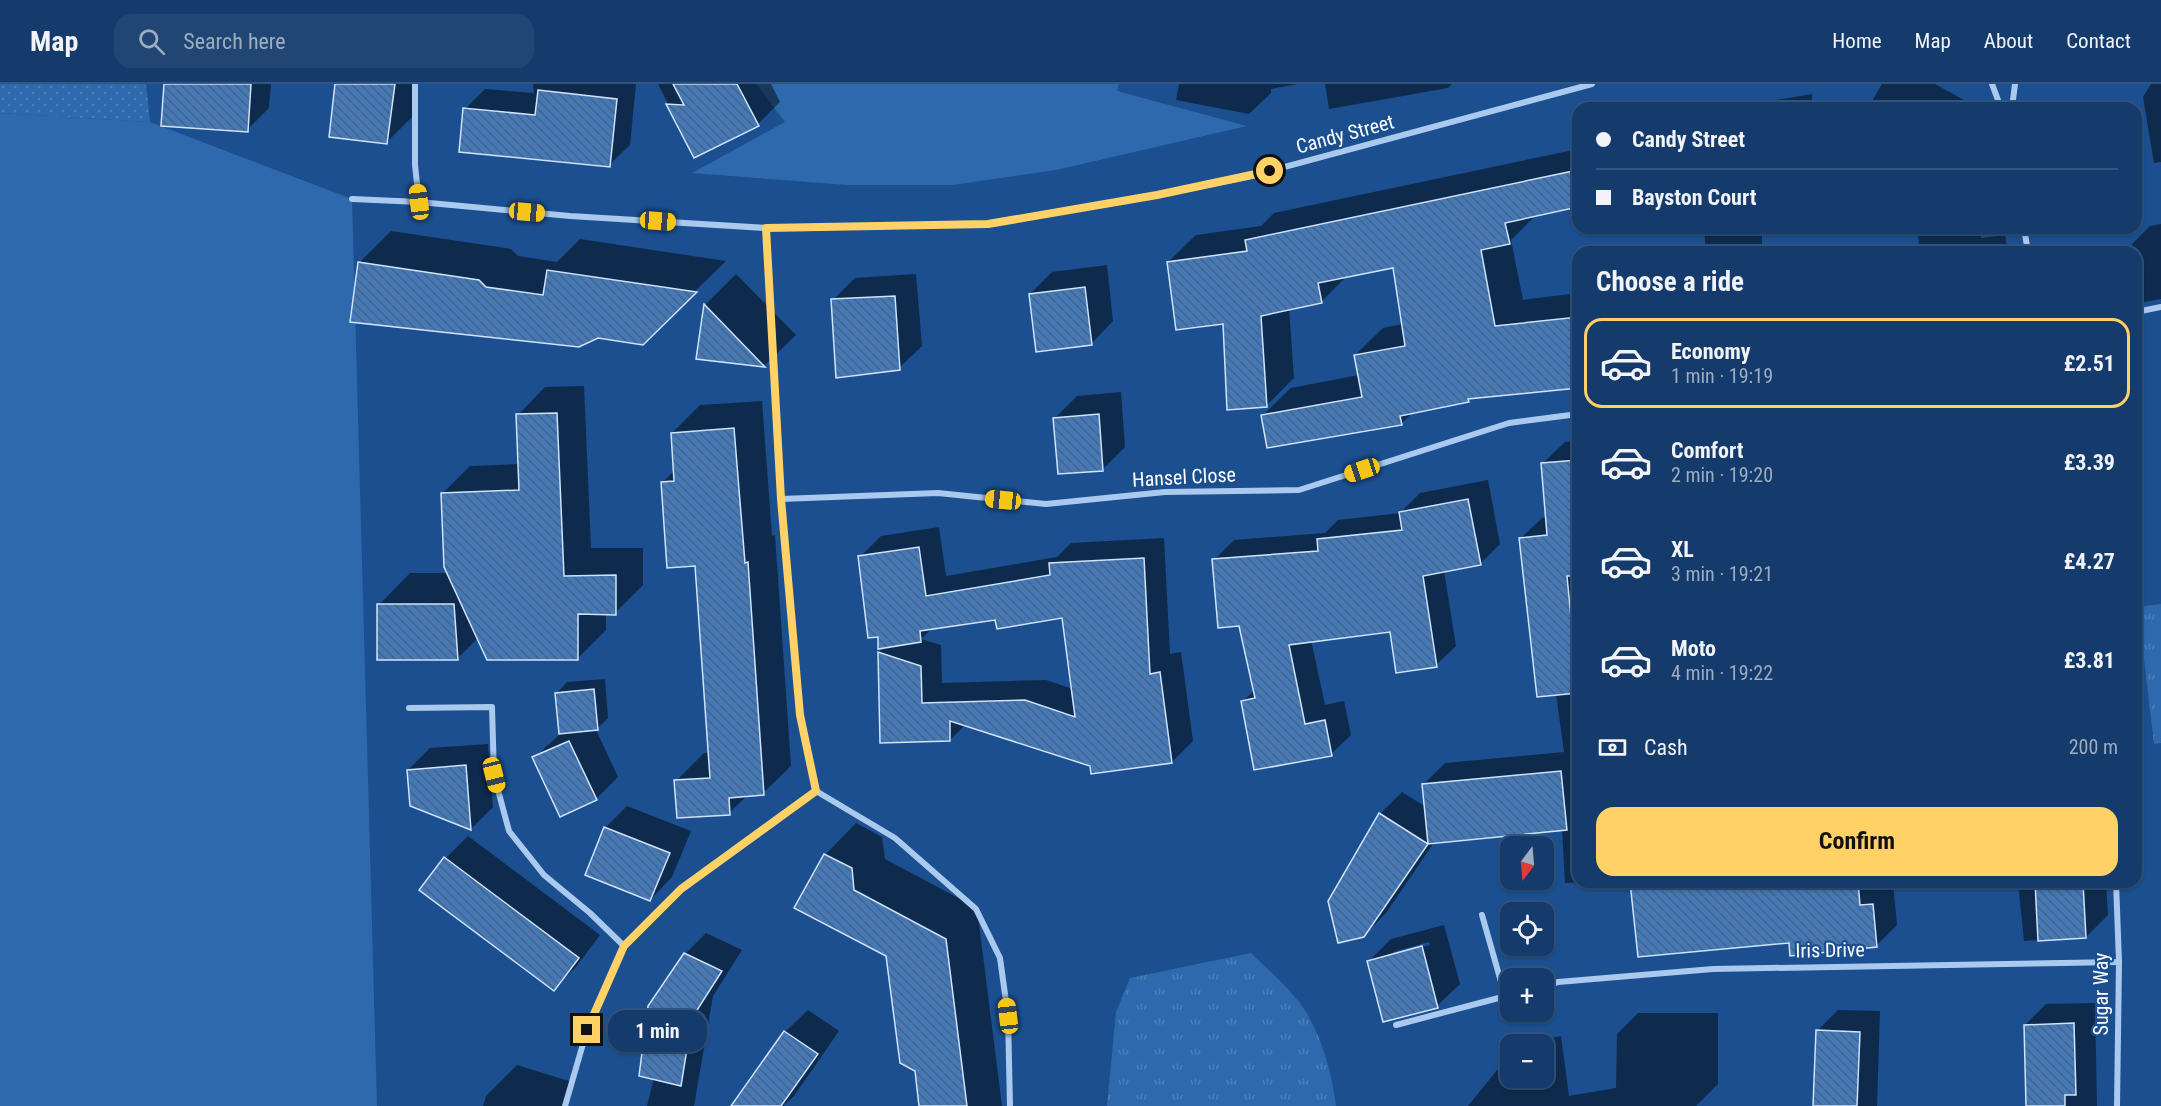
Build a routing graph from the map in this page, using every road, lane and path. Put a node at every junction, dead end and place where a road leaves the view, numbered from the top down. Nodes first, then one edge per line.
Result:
1 (415, 84) edge
2 (1592, 84) edge
3 (1992, 84) edge
4 (2015, 84) edge
5 (1999, 102) edge
6 (2013, 102) edge
7 (351, 200) dead end
8 (419, 202) junction
9 (766, 228) junction
10 (2161, 307) edge
11 (2142, 311) edge
12 (1572, 415) edge
13 (781, 499) junction
14 (409, 708) dead end
15 (816, 791) junction
16 (2116, 888) edge
17 (1482, 915) dead end
18 (624, 946) junction
19 (2119, 962) junction
20 (1500, 970) edge
21 (1554, 983) edge
22 (1500, 997) edge
23 (1396, 1025) dead end
24 (565, 1106) edge
25 (1010, 1106) edge
26 (2117, 1106) edge

1 - 8 street
2 - 9 street, Candy Street
3 - 5 street
4 - 6 street
7 - 8 street, Candy Street
8 - 9 street, Candy Street
9 - 13 street
10 - 11 street
12 - 13 street, Hansel Close
13 - 15 street
14 - 18 street
15 - 18 street
15 - 25 street
16 - 19 street, Sugar Way
17 - 20 street
18 - 24 street
19 - 21 street, Iris Drive
19 - 26 street, Sugar Way
22 - 23 street

